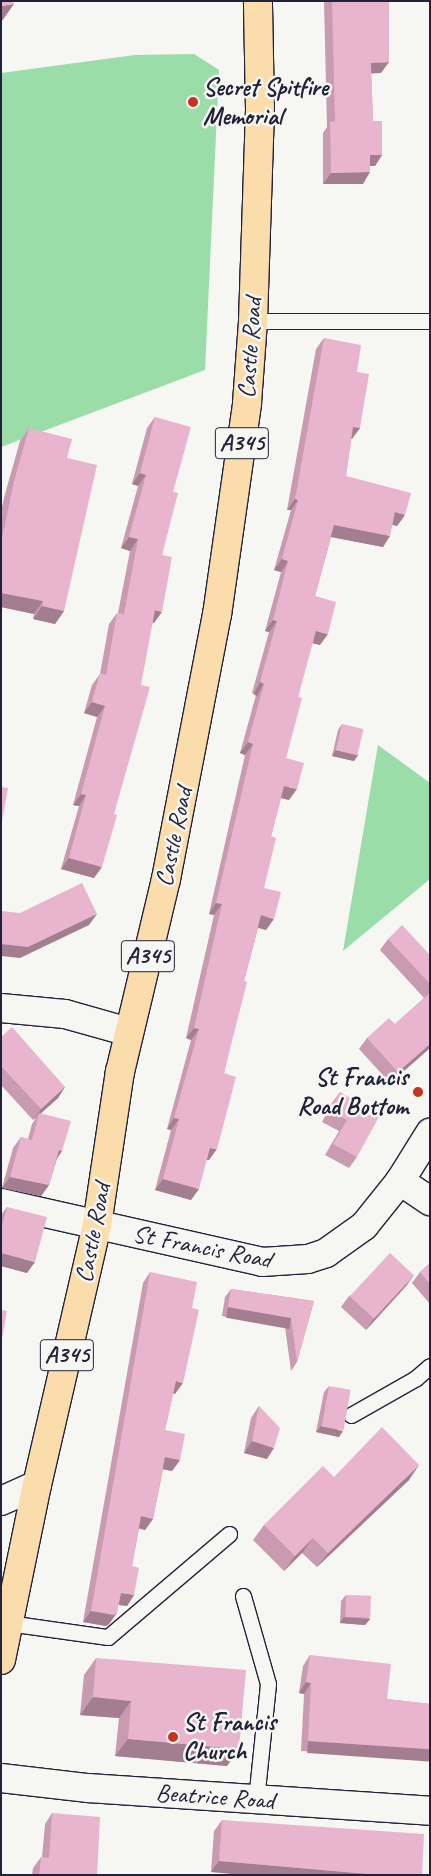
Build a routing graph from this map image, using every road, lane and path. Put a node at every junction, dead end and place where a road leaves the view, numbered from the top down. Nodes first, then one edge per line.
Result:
1 (258, 1) edge
2 (430, 321) edge
3 (253, 322) junction
4 (1, 1008) edge
5 (129, 1032) junction
6 (430, 1133) edge
7 (400, 1181) junction
8 (430, 1200) edge
9 (1, 1203) edge
10 (97, 1224) junction
11 (430, 1366) edge
12 (351, 1415) dead end
13 (37, 1485) junction
14 (1, 1501) edge
15 (229, 1534) dead end
16 (243, 1596) dead end
17 (8, 1623) junction
18 (1, 1660) edge
19 (1, 1778) edge
20 (256, 1800) junction
21 (430, 1811) edge

1 - 3 main road, Castle Road / A345
2 - 3 lane
3 - 5 main road, Castle Road / A345
4 - 5 street
5 - 10 main road, Castle Road / A345
6 - 7 street, St Francis Road
7 - 8 street
7 - 10 street, St Francis Road
9 - 10 street, St Francis Road
10 - 13 main road, Castle Road / A345
11 - 12 lane
13 - 14 street
13 - 17 main road, Castle Road / A345
15 - 17 lane
16 - 20 lane
17 - 18 main road, Castle Road / A345
19 - 20 street, Beatrice Road
20 - 21 street, Beatrice Road

